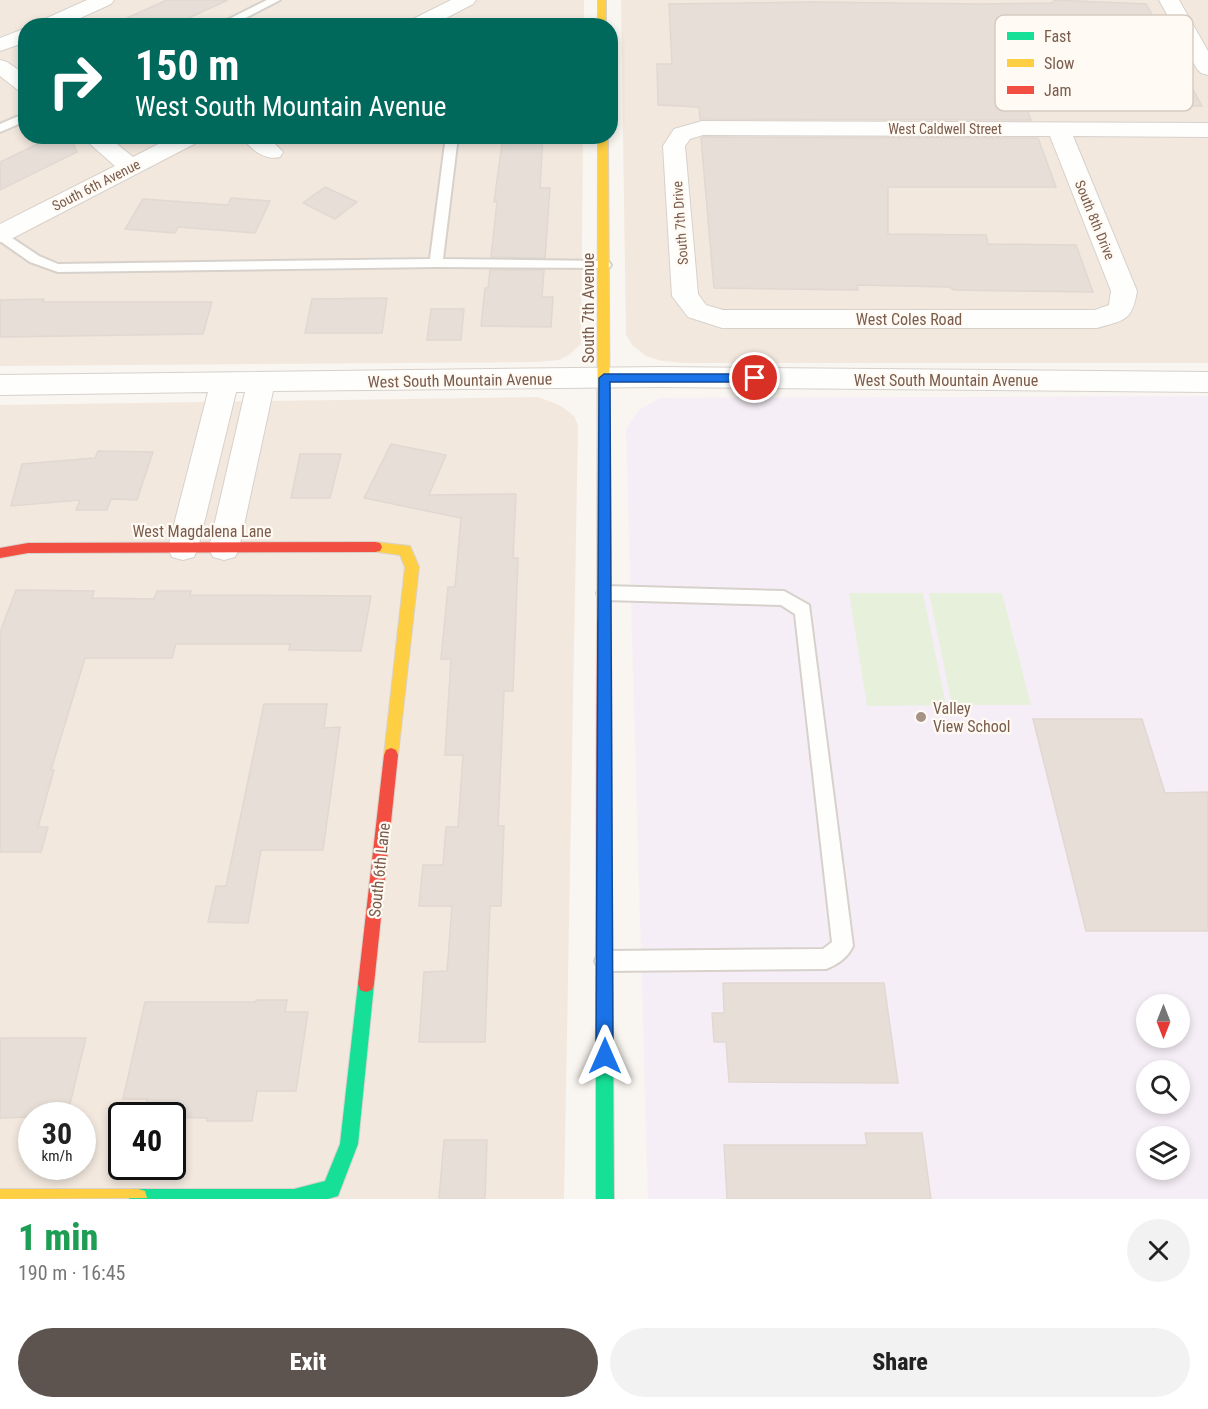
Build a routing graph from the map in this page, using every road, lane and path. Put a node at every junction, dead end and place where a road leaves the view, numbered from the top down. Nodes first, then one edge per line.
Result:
1 (104, 0) edge
2 (275, 0) edge
3 (466, 0) edge
4 (602, 0) edge
5 (1169, 0) edge
6 (1177, 15) edge
7 (63, 18) edge
8 (237, 18) edge
9 (438, 18) edge
10 (602, 18) edge
11 (18, 37) edge
12 (1193, 42) edge
13 (0, 45) edge
14 (0, 66) edge
15 (1208, 69) edge
16 (18, 79) edge
17 (18, 120) edge
18 (0, 128) edge
19 (1059, 130) junction
20 (1208, 130) edge
21 (682, 134) joint
22 (102, 144) edge
23 (176, 144) edge
24 (262, 144) edge
25 (451, 144) edge
26 (603, 144) edge
27 (272, 152) dead end
28 (131, 167) junction
29 (0, 234) edge
30 (436, 263) junction
31 (604, 265) junction
32 (1121, 310) joint
33 (697, 311) joint
34 (604, 378) junction
35 (1208, 382) edge
36 (224, 383) junction
37 (261, 383) junction
38 (0, 385) edge
39 (200, 478) junction
40 (240, 478) junction
41 (183, 548) junction
42 (224, 548) junction
43 (405, 550) joint
44 (0, 553) edge
45 (605, 593) junction
46 (605, 960) junction
47 (0, 1198) edge
48 (604, 1199) edge

1 - 7 street
2 - 8 lane
3 - 9 street
4 - 10 street
5 - 6 street
11 - 13 street
12 - 15 street
14 - 16 street
17 - 18 lane
19 - 20 street, West Caldwell Street
19 - 21 street, West Caldwell Street
19 - 32 street, South 8th Drive
21 - 33 street, South 7th Drive
22 - 28 street
23 - 28 street, South 6th Avenue
24 - 27 street
25 - 30 lane
26 - 31 street, South 7th Avenue
28 - 29 street, South 6th Avenue
29 - 30 lane
30 - 31 lane
31 - 34 street, South 7th Avenue
32 - 33 street, West Coles Road
34 - 35 street, West South Mountain Avenue
34 - 37 street, West South Mountain Avenue
34 - 45 street, South 7th Avenue
36 - 37 street, West South Mountain Avenue
36 - 38 street, West South Mountain Avenue
36 - 39 street
37 - 40 street
39 - 40 street
39 - 41 street
40 - 42 street
41 - 42 street, West Magdalena Lane
41 - 44 street, West Magdalena Lane
42 - 43 street, West Magdalena Lane
43 - 47 street, South 6th Lane
45 - 46 street, South 7th Avenue
45 - 46 lane
46 - 48 street, South 7th Avenue

